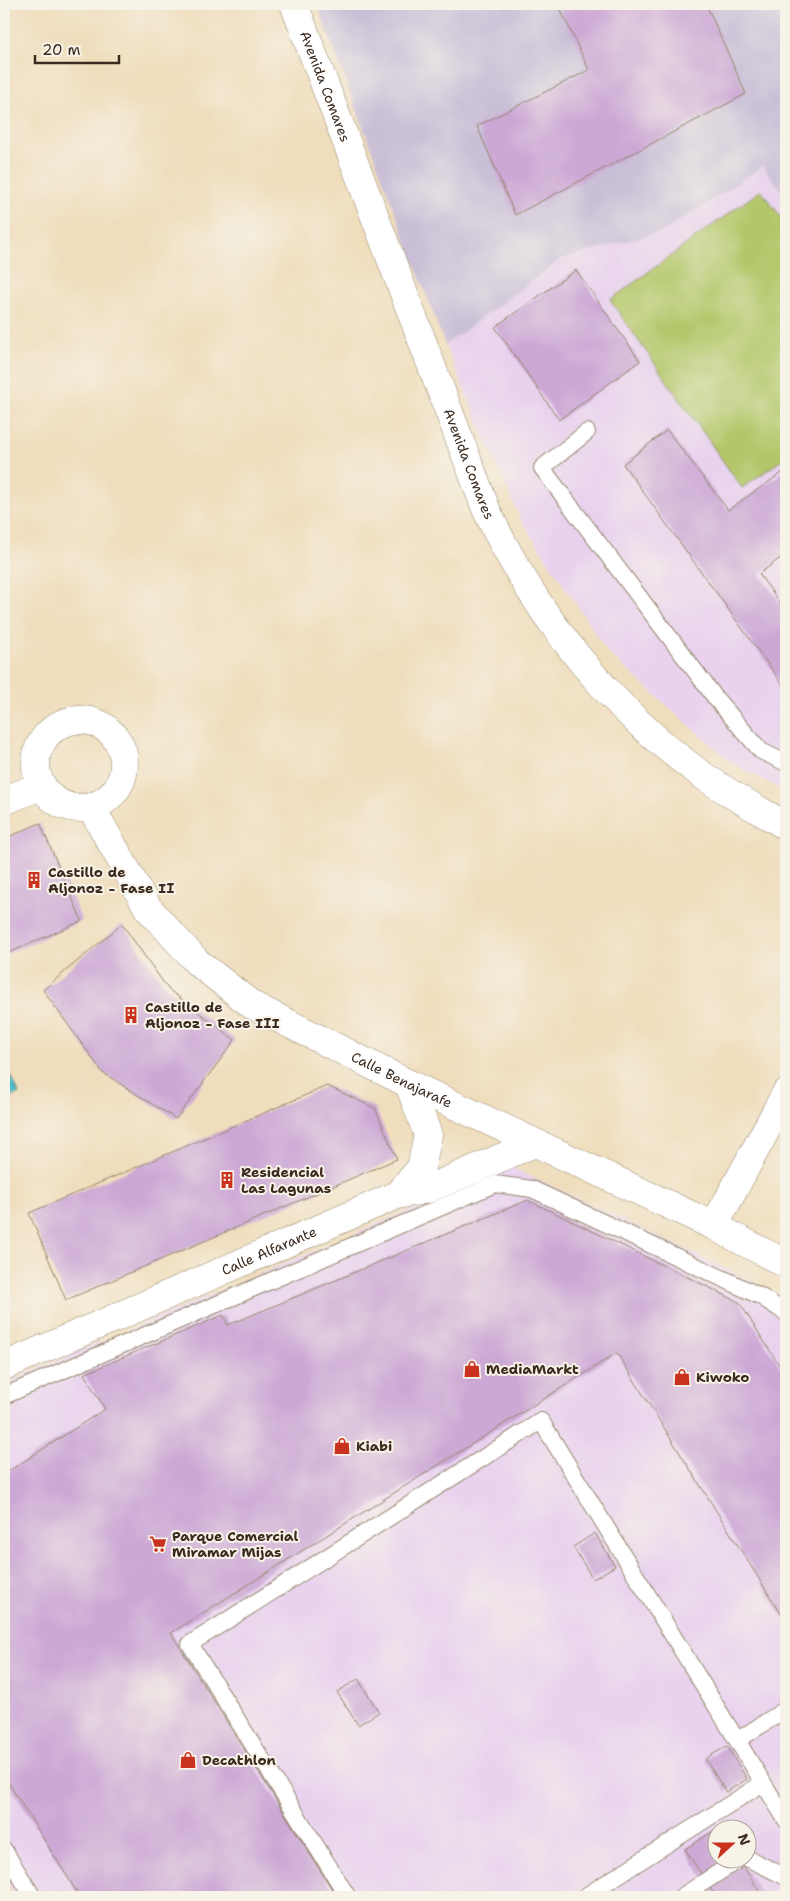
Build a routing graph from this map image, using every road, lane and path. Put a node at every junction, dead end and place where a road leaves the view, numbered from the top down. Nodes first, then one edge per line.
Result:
1 (294, 4) edge
2 (587, 432) dead end
3 (786, 763) edge
4 (42, 785) junction
5 (4, 801) edge
6 (91, 807) junction
7 (786, 826) edge
8 (409, 1084) junction
9 (786, 1093) edge
10 (535, 1144) junction
11 (397, 1194) junction
12 (714, 1226) junction
13 (786, 1264) edge
14 (786, 1313) edge
15 (4, 1366) edge
16 (4, 1396) edge
17 (786, 1709) edge
18 (738, 1740) junction
19 (763, 1783) junction
20 (786, 1820) edge
21 (4, 1850) edge
22 (758, 1863) edge
23 (726, 1868) edge
24 (786, 1876) edge
25 (592, 1895) edge
26 (33, 1897) edge
27 (348, 1897) edge
28 (681, 1897) edge

1 - 7 street, Avenida Comares
2 - 3 lane
4 - 5 street
4 - 6 street
4 - 6 street
6 - 8 street, Calle Benajarafe
8 - 10 street, Calle Benajarafe
8 - 11 street
9 - 12 street
10 - 11 street, Calle Alfarante
10 - 12 street, Calle Benajarafe
11 - 15 street, Calle Alfarante
12 - 13 street, Calle Benajarafe
14 - 16 lane
17 - 18 lane
18 - 19 lane
18 - 27 lane
19 - 20 lane
19 - 25 lane
21 - 26 lane
22 - 24 lane
23 - 28 lane

